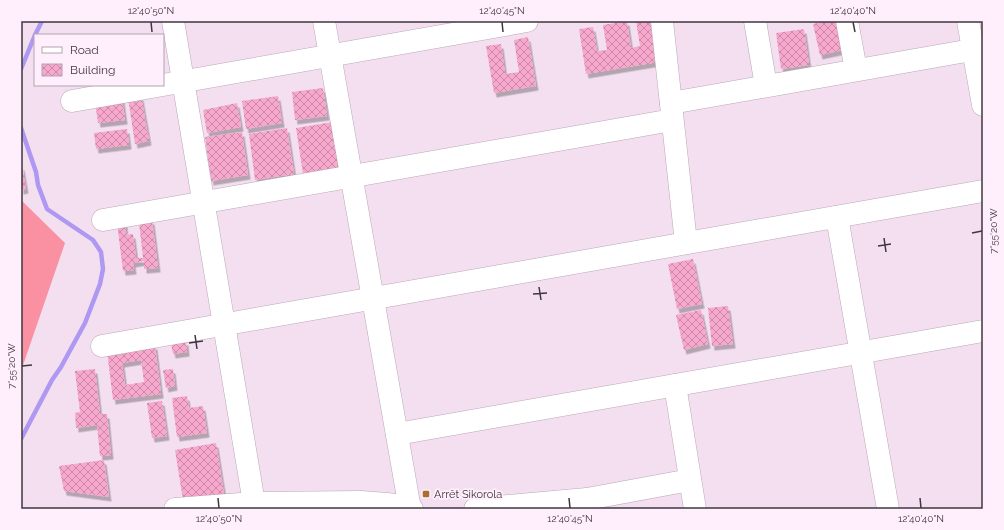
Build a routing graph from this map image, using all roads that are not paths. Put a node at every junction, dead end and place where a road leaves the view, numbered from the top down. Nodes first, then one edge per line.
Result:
1 (173, 21) edge
2 (324, 21) edge
3 (527, 21) edge
4 (662, 21) edge
5 (755, 21) edge
6 (848, 21) edge
7 (968, 21) edge
8 (978, 49) edge
9 (330, 56) junction
10 (856, 70) junction
11 (183, 82) junction
12 (164, 85) edge
13 (160, 86) edge
14 (766, 86) junction
15 (72, 101) dead end
16 (983, 105) edge
17 (672, 111) junction
18 (352, 176) junction
19 (983, 191) edge
20 (203, 202) junction
21 (836, 217) junction
22 (103, 220) dead end
23 (686, 243) junction
24 (373, 298) junction
25 (224, 324) junction
26 (983, 331) edge
27 (102, 346) dead end
28 (860, 352) junction
29 (675, 385) junction
30 (397, 434) junction
31 (690, 480) junction
32 (254, 506) edge
33 (411, 508) edge
34 (175, 509) edge
35 (476, 509) edge
36 (695, 509) edge
37 (888, 509) edge

1 - 11 street
2 - 9 street
3 - 9 street
4 - 17 street
5 - 14 street
6 - 10 street
7 - 8 street
8 - 10 street
8 - 16 street
9 - 11 street
9 - 18 street
10 - 14 street
11 - 12 street
11 - 20 street
13 - 15 street
14 - 17 street
17 - 18 street
17 - 23 street
18 - 20 street
18 - 24 street
19 - 21 street
20 - 22 street
20 - 25 street
21 - 23 street
21 - 28 street
23 - 24 street
24 - 25 street
24 - 30 street
25 - 27 street
25 - 32 street
26 - 28 street
28 - 29 street
28 - 37 street
29 - 30 street
29 - 31 street
30 - 33 street
31 - 35 street
31 - 36 street
32 - 33 street
32 - 34 street

